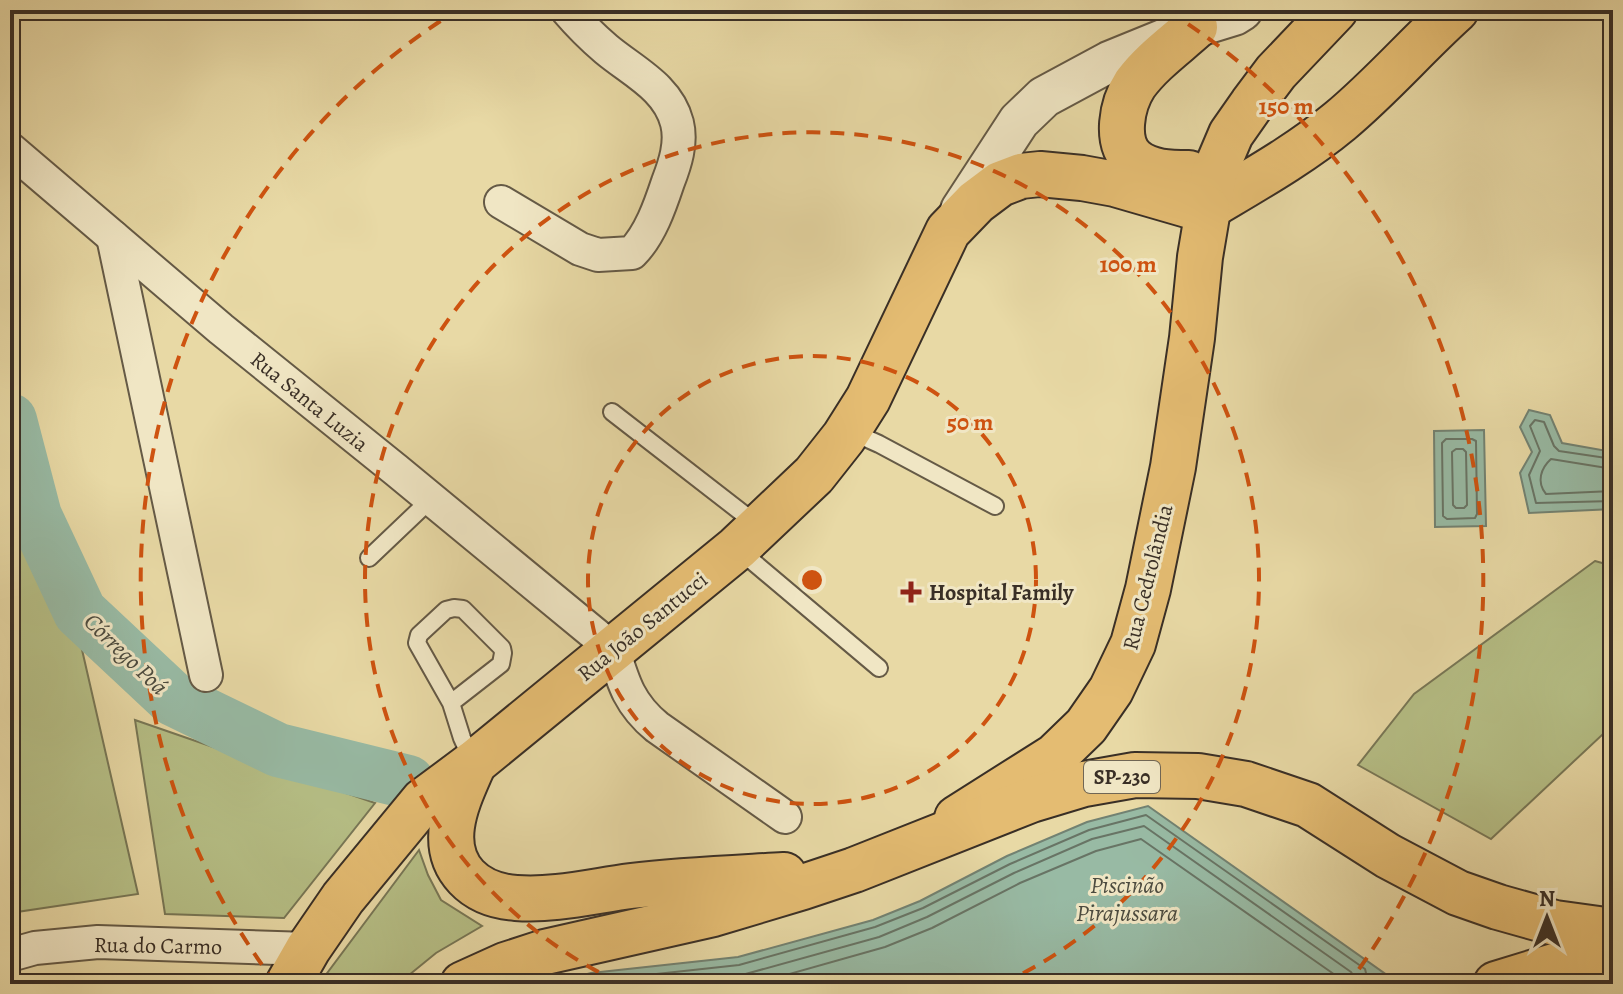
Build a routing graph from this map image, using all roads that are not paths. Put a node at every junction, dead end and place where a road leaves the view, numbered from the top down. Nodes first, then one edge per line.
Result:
1 (567, 10) edge
2 (1242, 10) edge
3 (1335, 10) edge
4 (1456, 10) edge
5 (1195, 27) junction
6 (10, 149) edge
7 (1210, 191) junction
8 (501, 202) dead end
9 (948, 231) junction
10 (113, 237) junction
11 (612, 412) dead end
12 (848, 430) junction
13 (431, 499) junction
14 (995, 506) dead end
15 (748, 538) junction
16 (369, 558) dead end
17 (613, 649) junction
18 (879, 668) dead end
19 (206, 675) dead end
20 (451, 703) junction
21 (474, 763) junction
22 (785, 817) dead end
23 (914, 846) junction
24 (854, 870) junction
25 (1613, 931) edge
26 (1613, 948) edge
27 (10, 955) edge
28 (298, 966) edge
29 (463, 984) edge
30 (1496, 984) edge

1 - 8 street
2 - 5 street, Rua João Santucci
3 - 7 main road, Rua Cedrolândia
4 - 7 main road
5 - 7 main road
5 - 9 street, Rua João Santucci
6 - 10 street, Rua Santa Luzia
7 - 9 main road, Rua João Santucci
7 - 23 main road, Rua Cedrolândia
9 - 12 main road, Rua João Santucci
10 - 13 street, Rua Santa Luzia
10 - 19 street
11 - 15 lane
12 - 14 lane
12 - 15 main road, Rua João Santucci
13 - 16 lane
13 - 17 street, Rua Santa Luzia
15 - 17 main road, Rua João Santucci
15 - 18 lane
17 - 21 main road, Rua João Santucci
17 - 22 street
20 - 20 lane
20 - 21 lane
21 - 24 main road
21 - 28 main road, Rua João Santucci
23 - 24 main road, Rua Cedrolândia / SP-230
23 - 25 main road, Rua Cedrolândia / SP-230
24 - 29 main road, Rua Cedrolândia / SP-230
26 - 30 main road
27 - 28 street, Rua do Carmo

